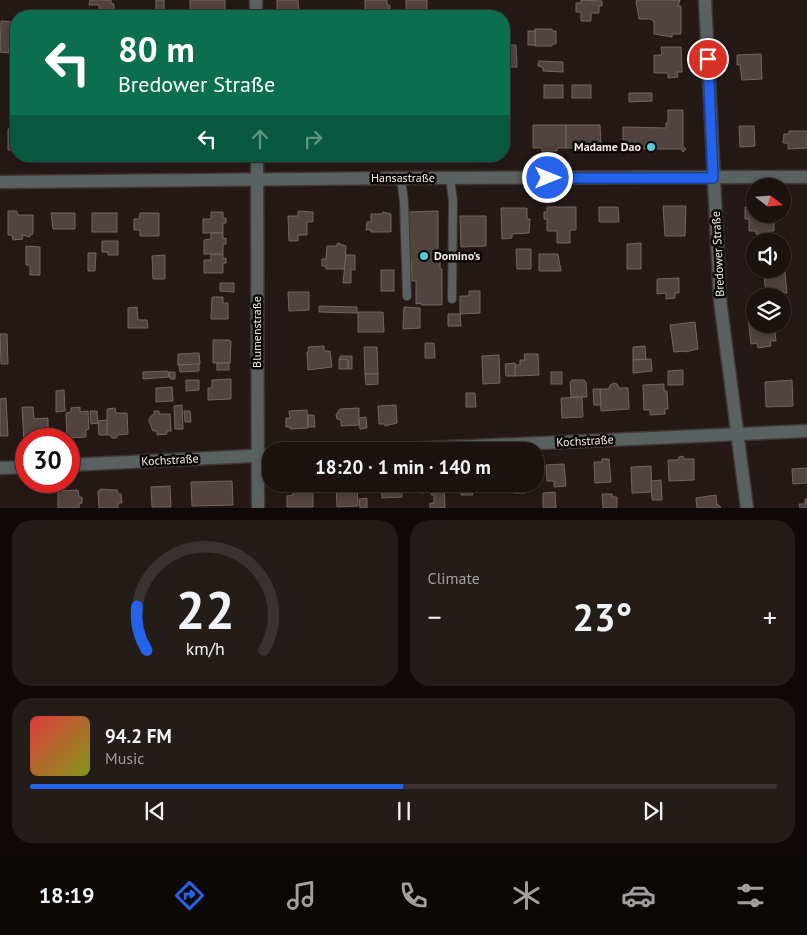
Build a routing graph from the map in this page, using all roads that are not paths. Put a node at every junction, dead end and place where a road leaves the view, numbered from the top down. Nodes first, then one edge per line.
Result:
1 (705, 0) edge
2 (257, 162) edge
3 (402, 178) junction
4 (450, 178) junction
5 (713, 178) junction
6 (807, 178) edge
7 (257, 180) junction
8 (0, 182) edge
9 (407, 296) dead end
10 (452, 299) dead end
11 (807, 431) edge
12 (738, 435) junction
13 (544, 443) edge
14 (258, 456) junction
15 (262, 456) edge
16 (80, 464) edge
17 (15, 467) edge
18 (0, 468) edge
19 (258, 508) edge
20 (747, 508) edge

1 - 5 street, Bredower Straße
2 - 7 street, Blumenstraße
3 - 4 street, Hansastraße
3 - 7 street, Hansastraße
3 - 9 lane
4 - 5 street, Hansastraße
4 - 10 lane
5 - 6 street, Hansastraße
5 - 12 street, Bredower Straße
7 - 8 street, Hansastraße
7 - 14 street, Blumenstraße
11 - 12 street, Kochstraße
12 - 13 street, Kochstraße
12 - 20 street, Bredower Straße
14 - 15 street, Kochstraße
14 - 16 street, Kochstraße
14 - 19 street, Blumenstraße
17 - 18 street

